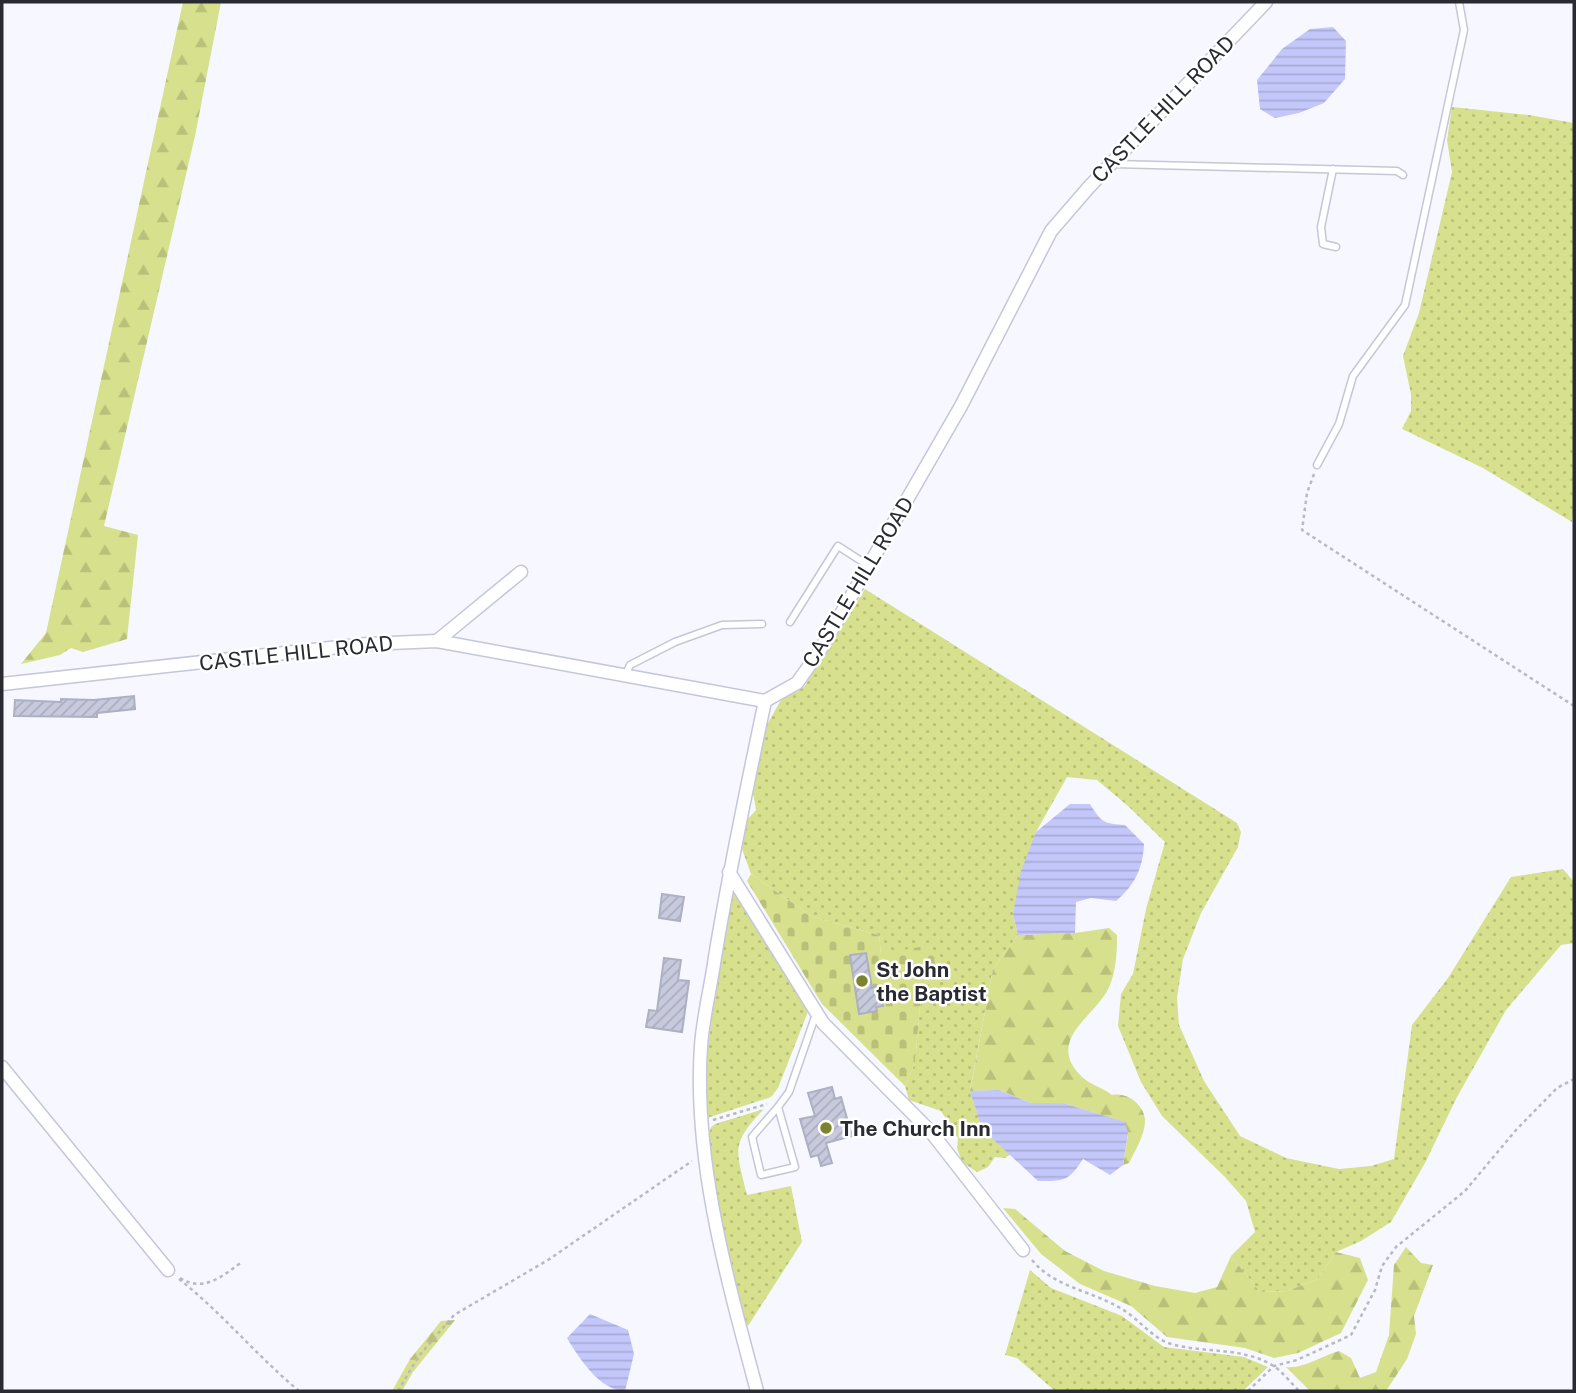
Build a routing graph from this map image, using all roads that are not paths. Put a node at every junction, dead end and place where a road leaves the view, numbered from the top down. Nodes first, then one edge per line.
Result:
1 (1266, 2) edge
2 (1459, 2) edge
3 (1112, 164) junction
4 (1333, 169) junction
5 (1402, 175) dead end
6 (1336, 247) dead end
7 (1317, 465) road end
8 (869, 566) junction
9 (521, 572) dead end
10 (790, 622) dead end
11 (762, 624) dead end
12 (437, 641) junction
13 (625, 676) junction
14 (2, 684) edge
15 (765, 701) junction
16 (729, 872) junction
17 (817, 1012) junction
18 (2, 1067) edge
19 (778, 1107) junction
20 (1023, 1250) road end
21 (168, 1270) road end
22 (757, 1391) edge

1 - 3 street, CASTLE HILL ROAD
2 - 7 lane
3 - 4 lane
3 - 8 street, CASTLE HILL ROAD
4 - 5 lane
4 - 6 lane
8 - 10 lane
8 - 15 street, CASTLE HILL ROAD
9 - 12 street
11 - 13 lane
12 - 13 street, CASTLE HILL ROAD
12 - 14 street, CASTLE HILL ROAD
13 - 15 street, CASTLE HILL ROAD
15 - 16 street
16 - 17 street
16 - 22 street
17 - 19 lane
17 - 20 street
18 - 21 street
19 - 19 lane

